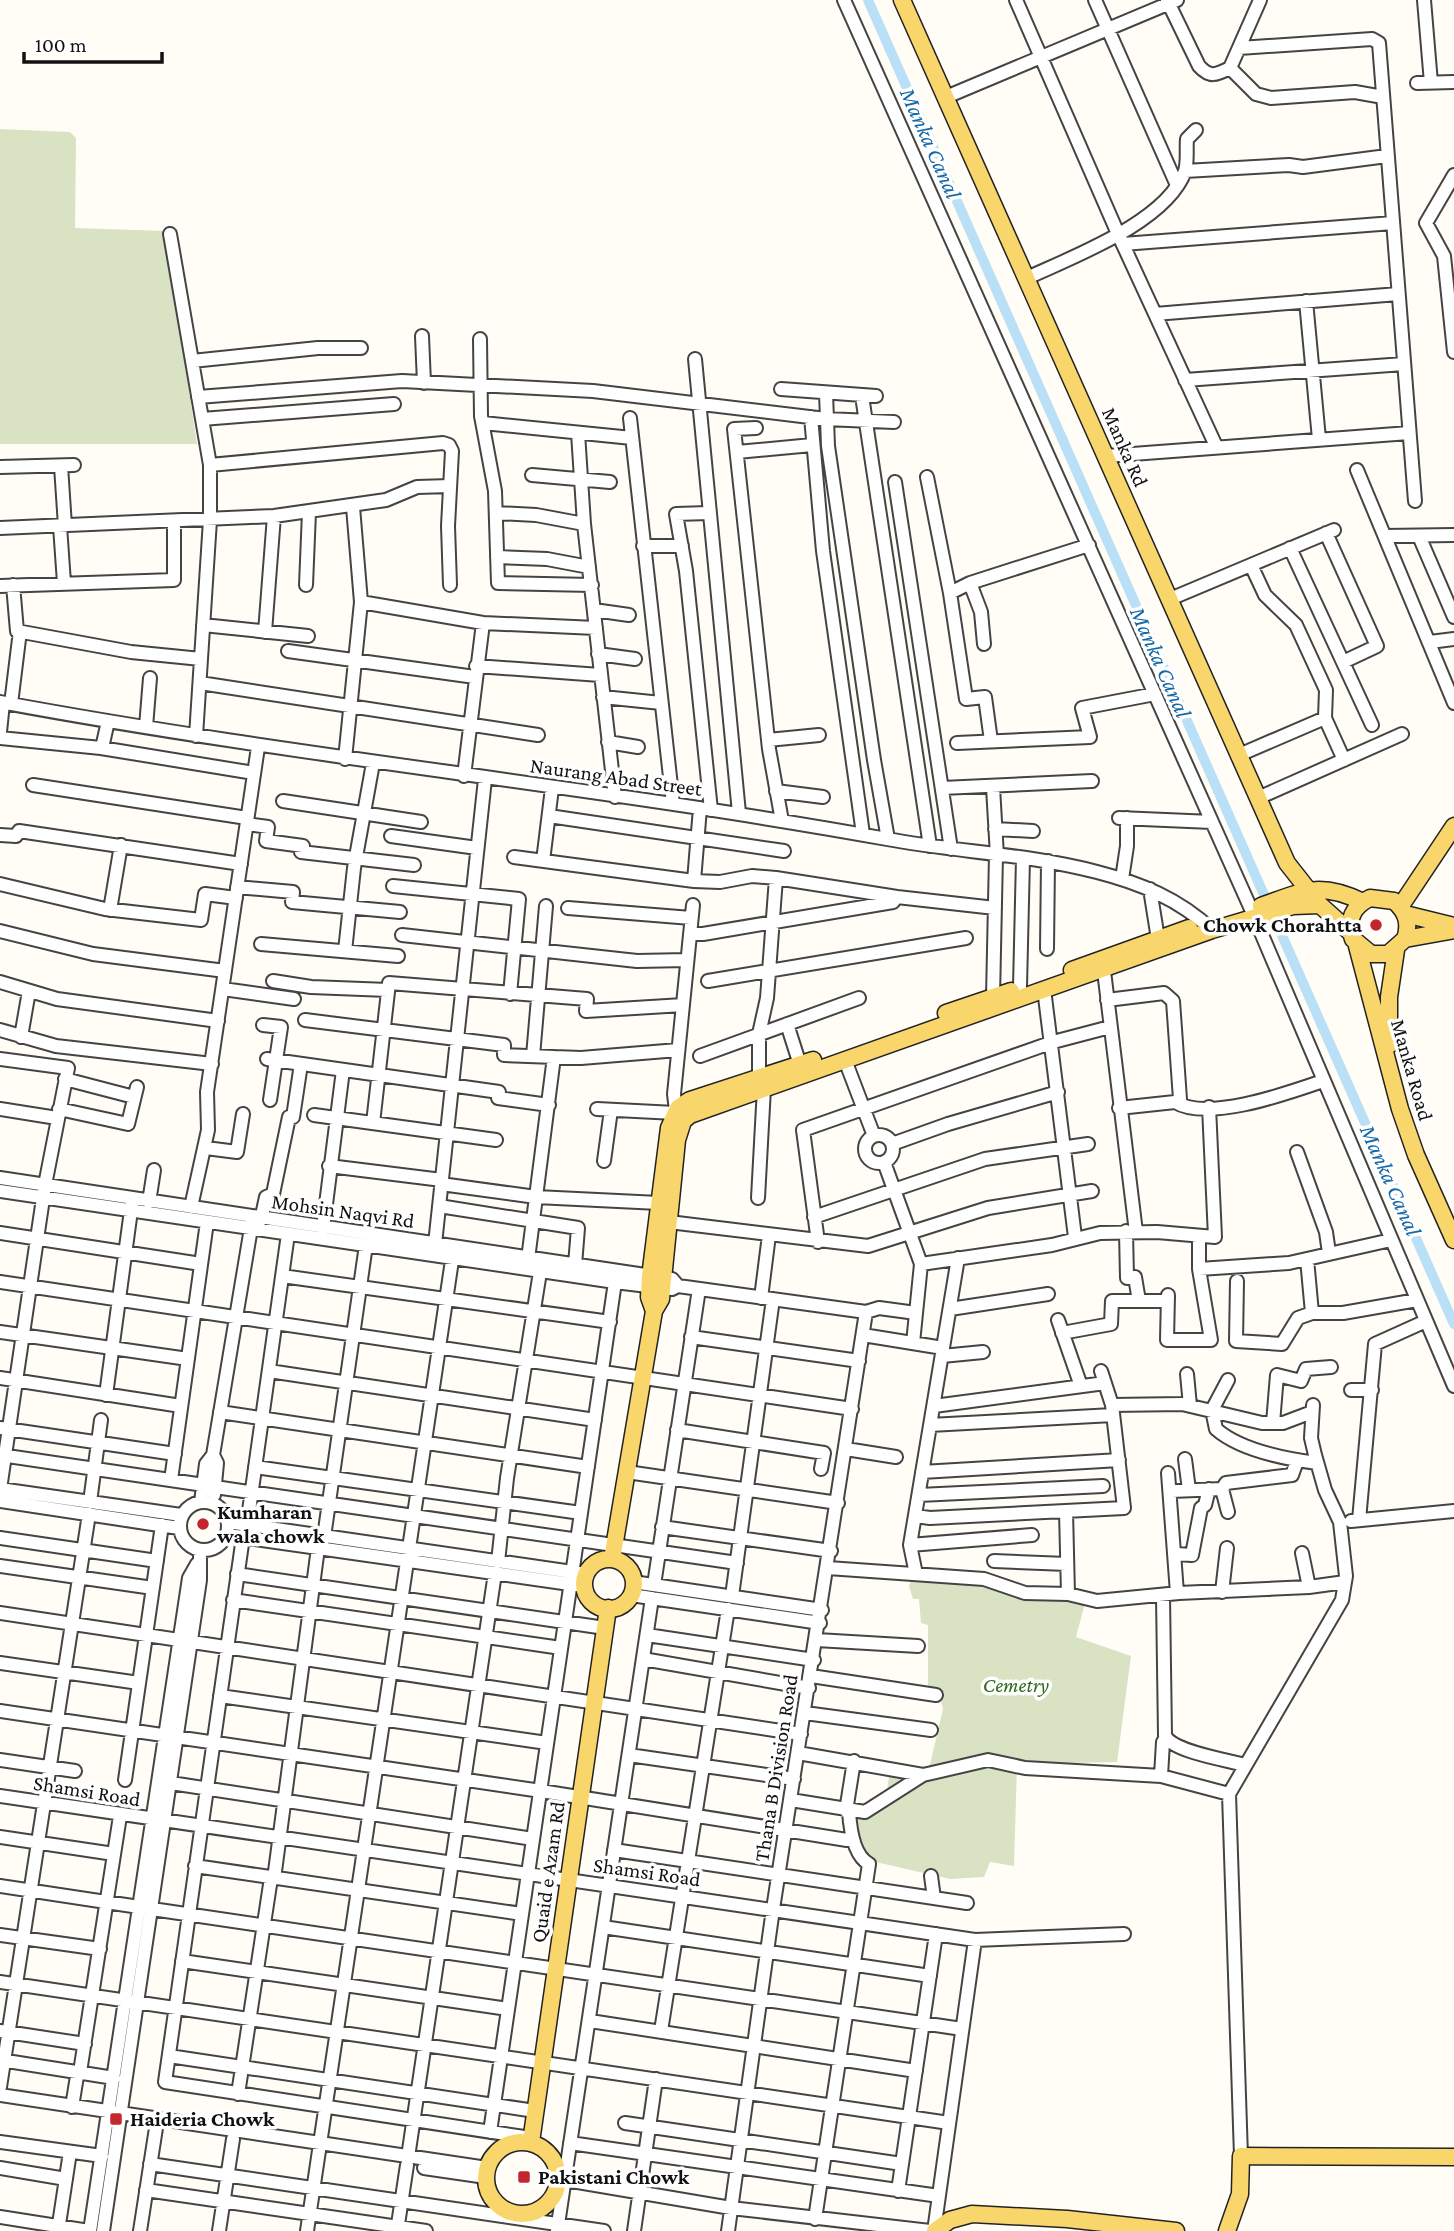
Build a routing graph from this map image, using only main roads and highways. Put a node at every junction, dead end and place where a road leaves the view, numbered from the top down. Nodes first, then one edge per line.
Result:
1 (902, 0) edge
2 (1454, 825) edge
3 (1308, 890) junction
4 (1292, 901) junction
5 (1363, 902) junction
6 (1320, 905) junction
7 (1403, 911) junction
8 (1207, 927) junction
9 (1454, 928) edge
10 (1353, 939) junction
11 (1400, 945) junction
12 (801, 1069) junction
13 (1390, 1072) junction
14 (760, 1085) junction
15 (1454, 1240) edge
16 (661, 1283) junction
17 (613, 1552) junction
18 (608, 1608) junction
19 (531, 2140) junction
20 (1454, 2157) edge
21 (515, 2221) edge
22 (933, 2231) edge
23 (1176, 2231) edge
24 (1228, 2231) edge

1 - 3 main road, Manka Rd
2 - 7 main road
3 - 4 main road
3 - 5 main road
3 - 6 main road, Manka Rd
4 - 6 main road
4 - 8 main road
5 - 7 main road
5 - 10 main road
6 - 10 main road, Manka Rd
7 - 9 main road
7 - 11 main road
8 - 12 main road
8 - 12 main road
9 - 11 main road
10 - 11 main road
10 - 13 main road, Manka Road
11 - 13 main road
12 - 14 main road
13 - 15 main road, Manka Road
14 - 16 main road
14 - 16 main road
16 - 17 main road
17 - 18 main road
17 - 18 main road
18 - 19 main road, Quaid e Azam Rd
19 - 21 main road
19 - 21 main road
20 - 24 main road
22 - 23 main road

